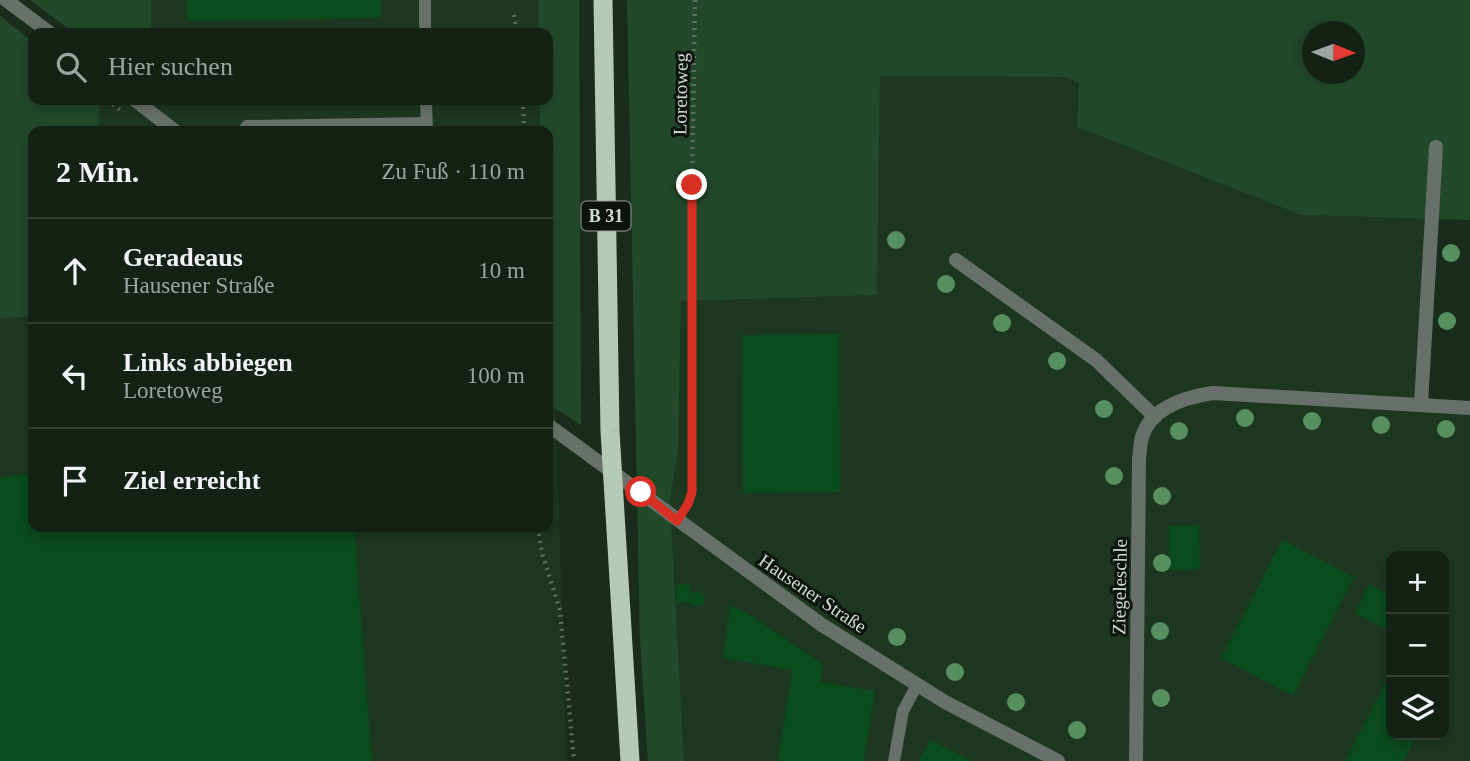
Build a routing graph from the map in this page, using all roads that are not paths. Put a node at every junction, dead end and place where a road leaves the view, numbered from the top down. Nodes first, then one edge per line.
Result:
1 (6, 0) edge
2 (425, 0) edge
3 (603, 0) edge
4 (43, 28) edge
5 (425, 28) edge
6 (141, 105) edge
7 (426, 105) edge
8 (169, 126) edge
9 (426, 126) edge
10 (1436, 147) dead end
11 (956, 260) dead end
12 (1421, 404) junction
13 (1470, 408) edge
14 (1155, 417) junction
15 (553, 429) edge
16 (917, 685) junction
17 (630, 761) edge
18 (894, 761) edge
19 (1058, 761) edge
20 (1136, 761) edge

1 - 4 street
2 - 5 lane
3 - 17 highway, B 31
6 - 8 street
7 - 9 lane
10 - 12 street
11 - 14 street
12 - 13 street
12 - 14 street
14 - 20 street, Ziegeleschle
15 - 16 street, Hausener Straße
16 - 18 lane
16 - 19 street, Hausener Straße

